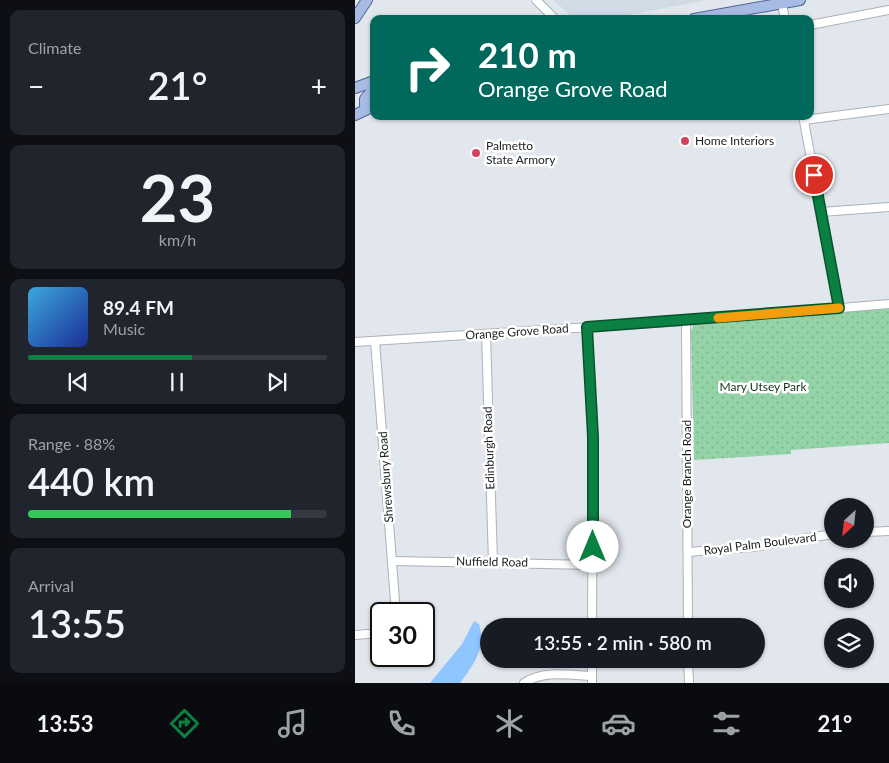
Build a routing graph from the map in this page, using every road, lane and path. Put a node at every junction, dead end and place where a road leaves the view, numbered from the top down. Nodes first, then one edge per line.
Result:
1 (366, 0) edge
2 (536, 0) edge
3 (800, 0) edge
4 (782, 4) junction
5 (355, 10) edge
6 (889, 10) edge
7 (551, 15) edge
8 (726, 15) edge
9 (784, 15) edge
10 (355, 18) edge
11 (814, 24) edge
12 (370, 82) edge
13 (355, 88) edge
14 (370, 93) edge
15 (369, 108) edge
16 (889, 109) edge
17 (355, 115) edge
18 (814, 117) edge
19 (803, 120) edge
20 (889, 207) edge
21 (821, 212) junction
22 (889, 304) edge
23 (839, 308) junction
24 (686, 321) junction
25 (587, 327) junction
26 (485, 334) junction
27 (375, 341) junction
28 (355, 342) edge
29 (889, 531) edge
30 (874, 532) edge
31 (824, 535) edge
32 (688, 552) junction
33 (392, 561) junction
34 (493, 562) junction
35 (593, 565) junction
36 (395, 602) edge
37 (592, 618) edge
38 (688, 618) edge
39 (370, 634) edge
40 (355, 635) edge
41 (689, 668) edge
42 (592, 679) edge
43 (524, 683) edge
44 (689, 683) edge

1 - 5 main road
1 - 10 main road
2 - 7 street
3 - 4 main road
4 - 8 main road
4 - 9 street
6 - 11 street
12 - 13 main road
14 - 15 main road
15 - 17 main road
16 - 18 street
19 - 21 street
20 - 21 street
21 - 23 street
22 - 23 street, Orange Grove Road
23 - 24 street, Orange Grove Road
24 - 25 street, Orange Grove Road
24 - 32 street, Orange Branch Road
25 - 26 street, Orange Grove Road
25 - 35 street
26 - 27 street, Orange Grove Road
26 - 34 street, Edinburgh Road
27 - 28 street, Orange Grove Road
27 - 33 street, Shrewsbury Road
29 - 30 street
31 - 32 street, Royal Palm Boulevard
32 - 38 street, Orange Branch Road
33 - 34 street, Nuffield Road
33 - 36 street, Shrewsbury Road
34 - 35 street, Nuffield Road
35 - 37 street
39 - 40 street
41 - 44 street
42 - 43 street

